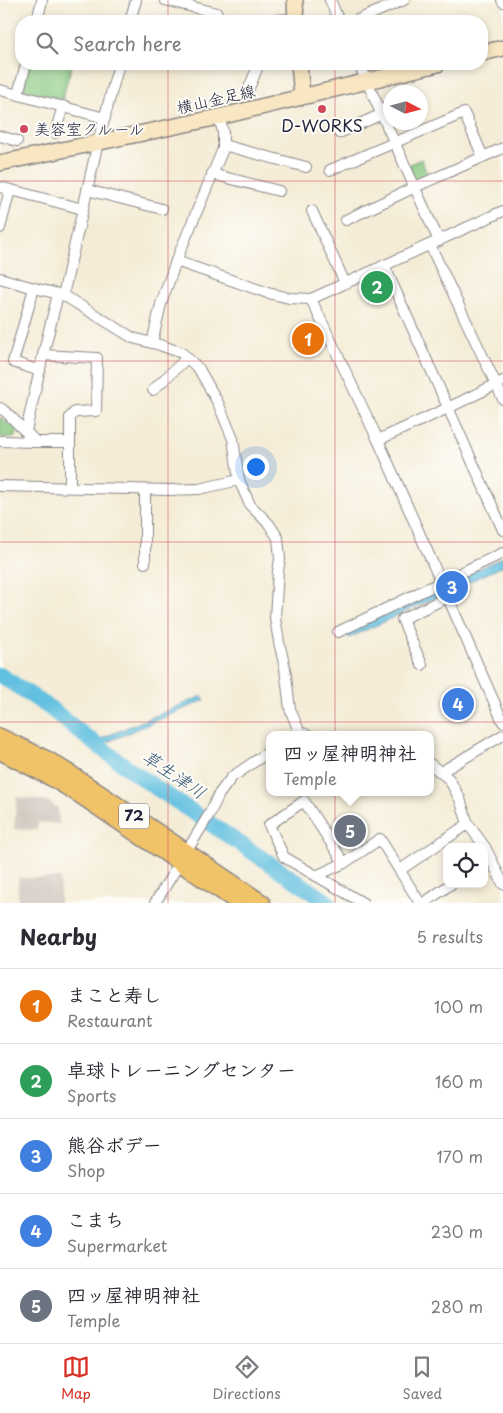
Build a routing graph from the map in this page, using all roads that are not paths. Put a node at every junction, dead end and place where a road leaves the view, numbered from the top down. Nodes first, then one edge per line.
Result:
1 (42, 0) edge
2 (136, 0) edge
3 (166, 0) edge
4 (295, 0) edge
5 (331, 0) edge
6 (404, 0) edge
7 (217, 13) dead end
8 (38, 15) edge
9 (132, 15) edge
10 (296, 15) edge
11 (337, 15) edge
12 (369, 15) edge
13 (503, 48) edge
14 (488, 52) edge
15 (24, 70) edge
16 (117, 70) edge
17 (256, 70) edge
18 (300, 70) edge
19 (362, 70) edge
20 (413, 70) edge
21 (367, 81) junction
22 (249, 88) dead end
23 (0, 90) edge
24 (18, 94) junction
25 (302, 96) junction
26 (63, 106) junction
27 (382, 114) junction
28 (219, 117) junction
29 (105, 118) junction
30 (56, 133) dead end
31 (339, 133) dead end
32 (0, 136) edge
33 (17, 141) dead end
34 (98, 142) junction
35 (395, 142) junction
36 (223, 145) junction
37 (503, 148) edge
38 (484, 157) junction
39 (0, 163) edge
40 (306, 167) dead end
41 (330, 170) dead end
42 (212, 174) junction
43 (415, 187) junction
44 (5, 188) edge
45 (87, 190) junction
46 (279, 191) dead end
47 (83, 209) junction
48 (162, 209) dead end
49 (312, 211) dead end
50 (503, 211) edge
51 (346, 220) dead end
52 (0, 228) edge
53 (434, 243) junction
54 (176, 261) junction
55 (384, 265) junction
56 (0, 278) edge
57 (345, 283) junction
58 (34, 288) junction
59 (60, 294) junction
60 (311, 299) junction
61 (152, 343) junction
62 (43, 355) junction
63 (187, 358) junction
64 (40, 371) junction
65 (500, 382) edge
66 (153, 390) dead end
67 (503, 399) edge
68 (0, 408) edge
69 (448, 408) junction
70 (26, 432) junction
71 (378, 440) junction
72 (0, 441) edge
73 (36, 442) junction
74 (70, 442) junction
75 (239, 480) junction
76 (0, 486) edge
77 (70, 487) junction
78 (145, 490) junction
79 (503, 530) edge
80 (503, 554) edge
81 (145, 563) dead end
82 (444, 589) junction
83 (338, 632) dead end
84 (422, 665) dead end
85 (503, 722) edge
86 (299, 731) edge
87 (503, 735) edge
88 (0, 737) edge
89 (0, 751) edge
90 (266, 754) edge
91 (434, 767) edge
92 (441, 772) junction
93 (468, 824) junction
94 (482, 843) edge
95 (182, 857) junction
96 (488, 861) edge
97 (344, 863) junction
98 (400, 870) junction
99 (316, 876) junction
100 (503, 884) edge
101 (445, 888) edge
102 (155, 903) edge
103 (239, 903) edge
104 (262, 903) edge
105 (363, 903) edge
106 (422, 903) edge

1 - 8 street
2 - 9 street
3 - 7 street
4 - 10 street
5 - 11 street
6 - 12 street
13 - 14 street
15 - 24 street
16 - 29 street
17 - 22 street
18 - 25 street
19 - 21 street
20 - 21 street, 横山金足線
21 - 25 street, 横山金足線
21 - 27 street
23 - 24 street
24 - 26 street
25 - 28 street, 横山金足線
26 - 29 street
26 - 30 street
27 - 31 street
27 - 35 street
28 - 34 street, 横山金足線
28 - 36 street
29 - 34 street
32 - 33 street
34 - 39 street, 横山金足線
34 - 45 street
35 - 38 street
35 - 41 street
35 - 43 street
36 - 40 street
36 - 42 street
37 - 38 street
38 - 43 street
42 - 46 street
42 - 54 street
43 - 51 street
43 - 53 street
44 - 47 street
44 - 52 street
45 - 47 street
45 - 48 street
47 - 59 street
49 - 57 street
50 - 53 street
53 - 55 street
53 - 65 street
54 - 60 street
54 - 61 street
55 - 57 street
55 - 69 street
56 - 58 street
57 - 60 street
58 - 59 street
58 - 64 street
59 - 61 street
59 - 62 street
60 - 71 street
61 - 63 street
62 - 64 street
62 - 74 street
63 - 66 street
63 - 75 street
64 - 70 street
65 - 67 street
65 - 69 street
68 - 70 street
69 - 71 street
69 - 79 street
70 - 73 street
71 - 82 street
72 - 73 street
73 - 74 street
74 - 77 street
75 - 78 street
75 - 86 street
76 - 77 street
77 - 78 street
78 - 81 street
80 - 82 street
82 - 83 street
82 - 84 street
82 - 85 street
87 - 92 street
88 - 95 main road, 72
89 - 95 main road, 72
90 - 95 street
91 - 92 street
92 - 93 street
93 - 94 street
93 - 98 street
95 - 102 street
95 - 103 main road, 72
95 - 104 main road, 72
96 - 100 street
97 - 98 street
97 - 99 street
97 - 99 street
98 - 106 street
99 - 105 street
101 - 106 street

